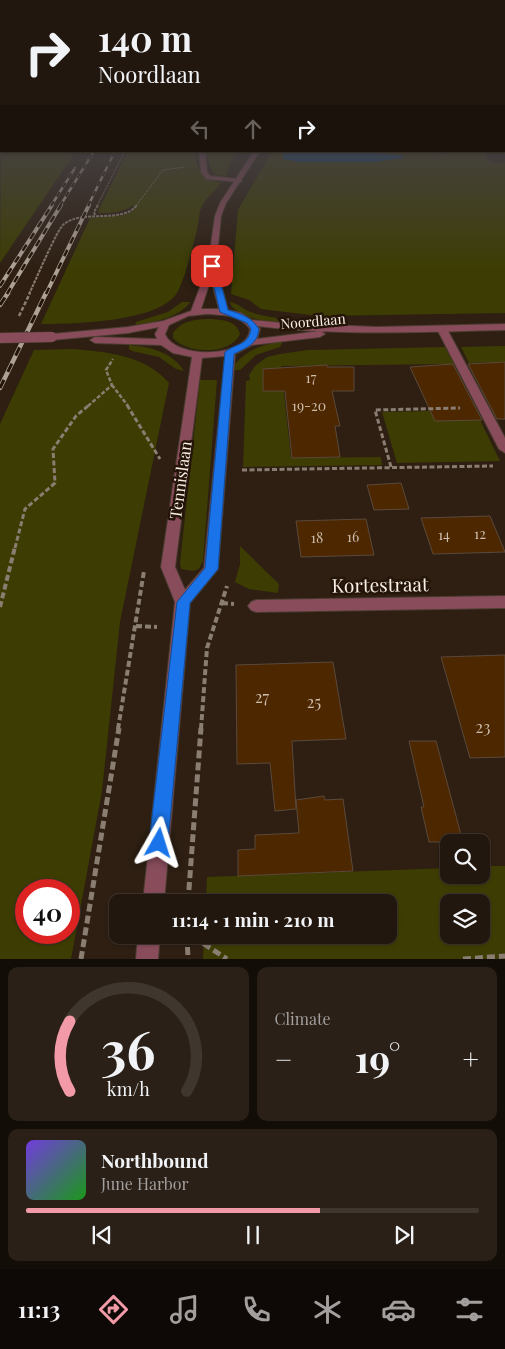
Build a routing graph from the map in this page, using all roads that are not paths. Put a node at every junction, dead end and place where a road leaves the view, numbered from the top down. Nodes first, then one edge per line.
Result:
1 (238, 181) edge
2 (212, 266) junction
3 (195, 312) junction
4 (224, 312) junction
5 (250, 322) junction
6 (165, 323) junction
7 (505, 328) edge
8 (442, 329) junction
9 (379, 330) junction
10 (0, 338) edge
11 (52, 338) junction
12 (163, 342) junction
13 (250, 343) junction
14 (230, 352) junction
15 (196, 355) junction
16 (505, 449) edge
17 (184, 602) junction
18 (505, 602) edge
19 (256, 606) dead end
20 (154, 894) edge
21 (148, 944) edge
22 (147, 959) edge

1 - 2 street
2 - 3 street
2 - 4 street
3 - 4 street, Noordlaan
3 - 6 street, Noordlaan
4 - 5 street, Noordlaan
5 - 9 street, Noordlaan
5 - 13 street
6 - 11 street, Noordlaan
6 - 12 street
7 - 8 street, Noordlaan
8 - 9 street, Noordlaan
8 - 16 street
9 - 13 street, Noordlaan
10 - 11 street, Noordlaan, bridge
11 - 12 street, Noordlaan
12 - 15 street, Noordlaan
13 - 14 street, Noordlaan
14 - 15 street, Noordlaan
14 - 17 street
15 - 17 street, Tennislaan
17 - 20 street
18 - 19 street, Kortestraat
21 - 22 street

